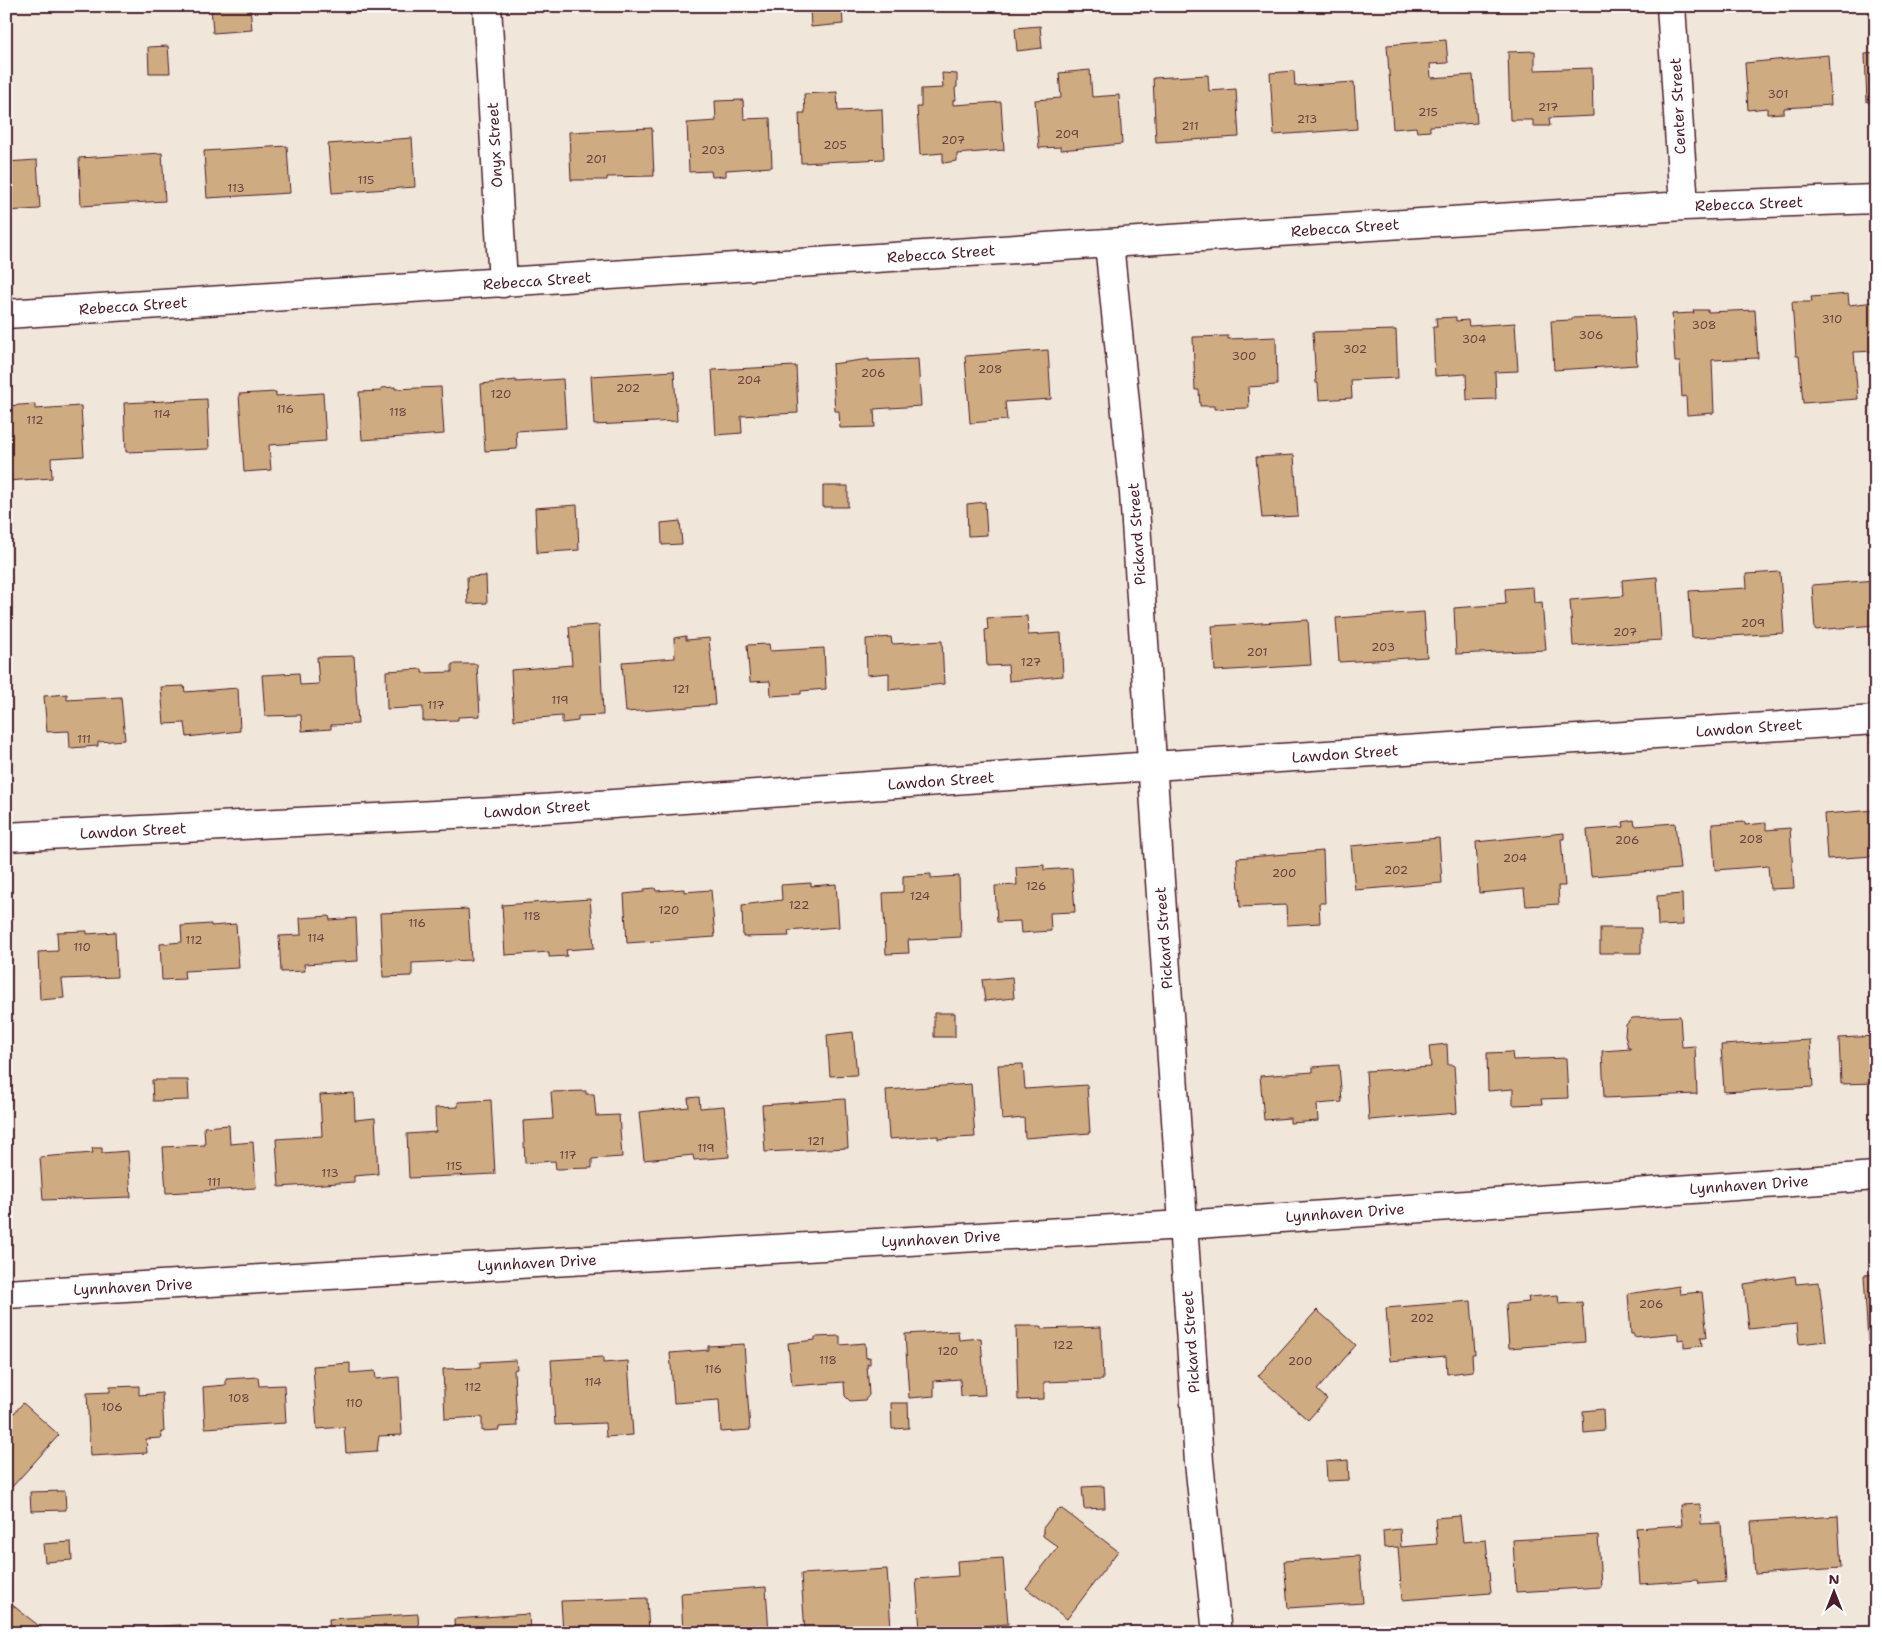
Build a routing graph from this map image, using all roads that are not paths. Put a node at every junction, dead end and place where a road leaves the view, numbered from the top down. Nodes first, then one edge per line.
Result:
1 (487, 6) edge
2 (1672, 6) edge
3 (1876, 200) edge
4 (1684, 206) junction
5 (1109, 243) junction
6 (503, 283) junction
7 (6, 314) edge
8 (1876, 720) edge
9 (1153, 766) junction
10 (6, 837) edge
11 (1876, 1176) edge
12 (1183, 1225) junction
13 (6, 1294) edge
14 (1217, 1633) edge

1 - 6 street, Onyx Street
2 - 4 street, Center Street
3 - 4 street, Rebecca Street
4 - 5 street, Rebecca Street
5 - 6 street, Rebecca Street
5 - 9 street, Pickard Street
6 - 7 street, Rebecca Street
8 - 9 street, Lawdon Street
9 - 10 street, Lawdon Street
9 - 12 street, Pickard Street
11 - 12 street, Lynnhaven Drive
12 - 13 street, Lynnhaven Drive
12 - 14 street, Pickard Street

